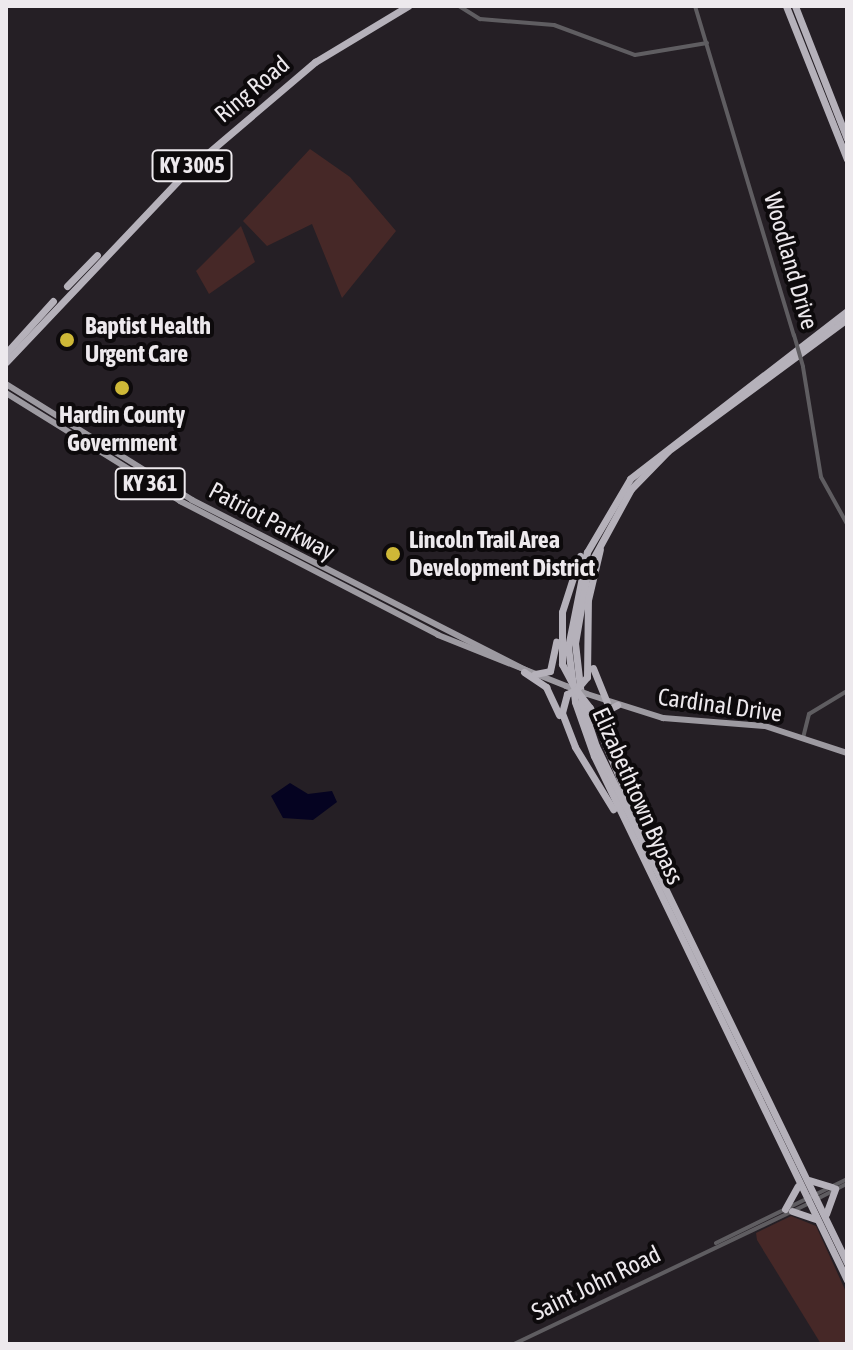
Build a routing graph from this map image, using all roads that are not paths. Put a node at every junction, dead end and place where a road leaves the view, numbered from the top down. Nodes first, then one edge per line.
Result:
1 (398, 6) edge
2 (408, 6) edge
3 (459, 6) edge
4 (695, 6) edge
5 (791, 6) edge
6 (707, 43) junction
7 (820, 81) junction
8 (847, 139) edge
9 (846, 152) edge
10 (847, 311) edge
11 (847, 319) edge
12 (6, 353) edge
13 (6, 362) edge
14 (6, 384) edge
15 (6, 393) edge
16 (606, 513) junction
17 (607, 524) junction
18 (847, 524) edge
19 (562, 612) junction
20 (589, 642) junction
21 (530, 673) junction
22 (567, 690) junction
23 (576, 690) junction
24 (847, 691) edge
25 (607, 702) junction
26 (617, 705) junction
27 (803, 738) junction
28 (608, 744) junction
29 (575, 747) junction
30 (847, 753) edge
31 (657, 871) junction
32 (656, 887) junction
33 (799, 1174) junction
34 (847, 1182) edge
35 (834, 1188) junction
36 (812, 1199) junction
37 (789, 1210) junction
38 (826, 1229) junction
39 (847, 1263) edge
40 (847, 1280) edge
41 (514, 1344) edge

1 - 12 highway, Ring Road / KY 3005
2 - 13 highway, Ring Road / KY 3005
3 - 6 street
4 - 6 street, Woodland Drive
5 - 7 highway
6 - 18 street, Woodland Drive, bridge
7 - 8 highway
7 - 9 highway
10 - 16 highway, Elizabethtown Bypass
11 - 17 highway, Elizabethtown Bypass
14 - 21 main road, Patriot Parkway / KY 361
15 - 21 main road, Patriot Parkway / KY 361
16 - 19 highway
16 - 32 highway, Elizabethtown Bypass
17 - 20 highway
17 - 31 highway, Elizabethtown Bypass
19 - 21 highway
19 - 23 highway, bridge
20 - 23 highway, bridge
20 - 25 highway
21 - 22 main road, Patriot Parkway / KY 361
21 - 29 highway
22 - 23 highway, bridge
22 - 29 highway
23 - 25 main road, Cardinal Drive, bridge
23 - 28 highway, bridge
24 - 27 street
25 - 26 main road, Cardinal Drive
26 - 27 main road, Cardinal Drive
26 - 28 highway
27 - 30 main road, Cardinal Drive
28 - 31 highway
29 - 32 highway
31 - 33 highway, Elizabethtown Bypass
32 - 33 highway, Elizabethtown Bypass
33 - 35 highway
33 - 36 highway, Elizabethtown Bypass
33 - 37 highway
34 - 35 street, Saint John Road
35 - 36 street, Saint John Road
35 - 38 highway
36 - 37 street, Saint John Road
36 - 38 highway, Elizabethtown Bypass
37 - 38 highway
37 - 41 street, Saint John Road
38 - 39 highway, Elizabethtown Bypass
38 - 40 highway, Elizabethtown Bypass

